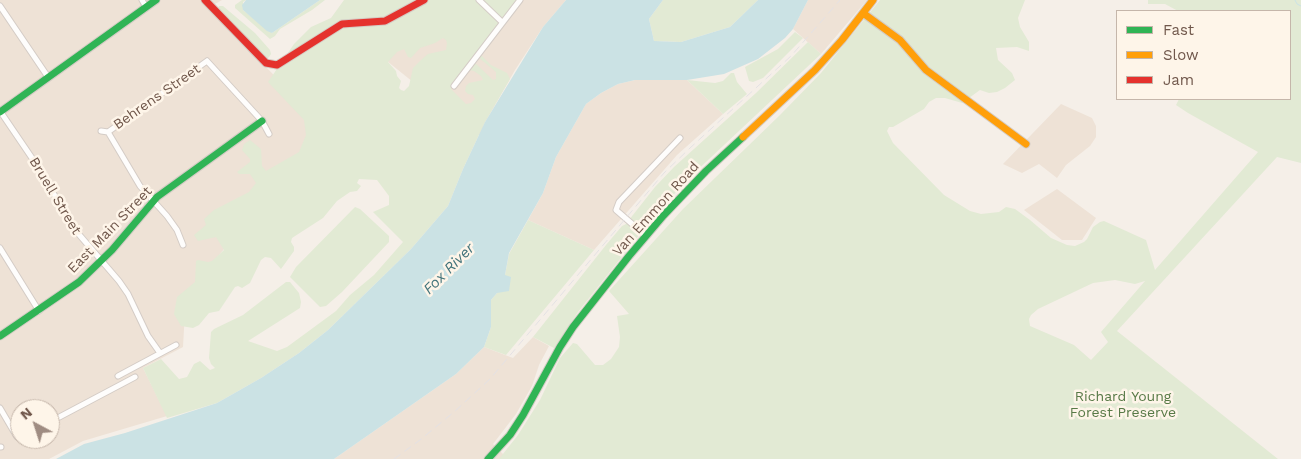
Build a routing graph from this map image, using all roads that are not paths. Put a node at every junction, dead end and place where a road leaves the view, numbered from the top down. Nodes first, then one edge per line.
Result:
1 (142, 0) edge
2 (156, 0) edge
3 (206, 0) edge
4 (424, 0) edge
5 (479, 0) edge
6 (520, 0) edge
7 (873, 0) edge
8 (0, 6) edge
9 (146, 7) junction
10 (863, 13) junction
11 (502, 22) junction
12 (48, 77) junction
13 (454, 86) dead end
14 (0, 111) edge
15 (262, 121) junction
16 (101, 131) dead end
17 (108, 132) junction
18 (269, 134) dead end
19 (680, 138) dead end
20 (1026, 144) dead end
21 (154, 201) junction
22 (646, 236) junction
23 (183, 245) dead end
24 (0, 248) edge
25 (101, 261) junction
26 (39, 310) junction
27 (0, 336) edge
28 (176, 345) dead end
29 (160, 353) junction
30 (118, 376) dead end
31 (135, 377) dead end
32 (0, 408) edge
33 (60, 417) edge
34 (10, 425) edge
35 (488, 459) edge

1 - 9 street
2 - 9 street
3 - 4 street
5 - 11 street
6 - 11 street
7 - 10 street, Van Emmon Road
8 - 12 street
9 - 12 street
10 - 20 street
10 - 22 street, Van Emmon Road
11 - 13 street
12 - 14 street
14 - 25 street, Bruell Street
15 - 17 street, Behrens Street
15 - 18 street
15 - 21 street, East Main Street
16 - 17 street, Behrens Street
17 - 21 street
19 - 22 street
21 - 23 street
21 - 25 street, East Main Street
22 - 35 street, Van Emmon Road
24 - 26 street
25 - 26 street, East Main Street
25 - 29 street, Bruell Street
26 - 27 street, East Main Street
28 - 29 street
29 - 30 street
31 - 33 street
32 - 34 street

